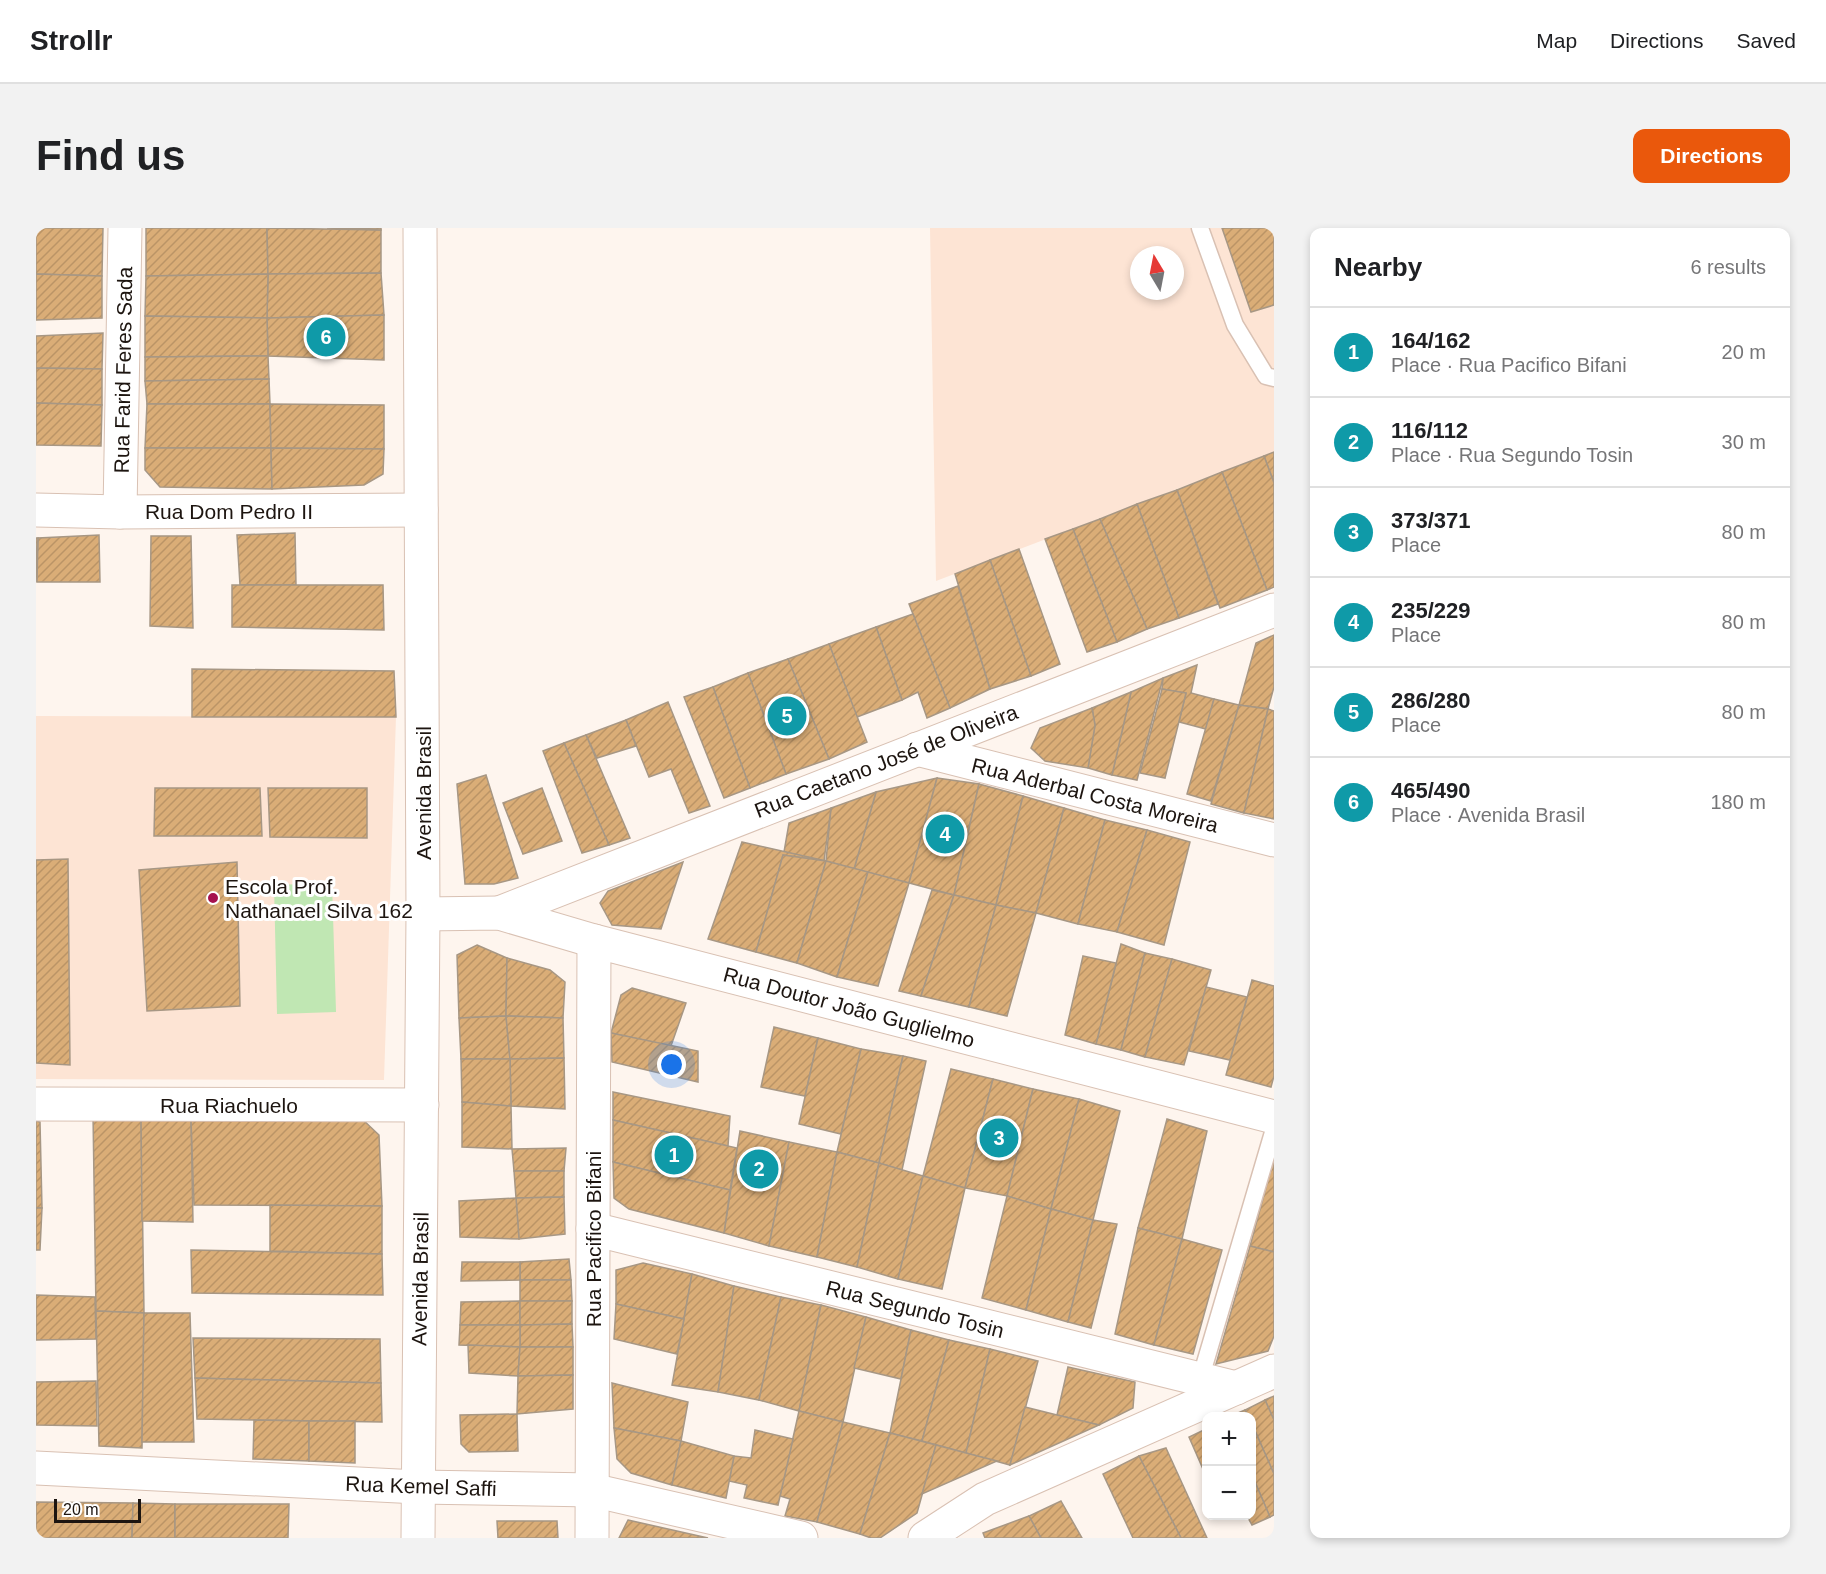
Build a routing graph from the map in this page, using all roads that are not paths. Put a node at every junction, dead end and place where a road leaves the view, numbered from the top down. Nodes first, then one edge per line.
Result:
1 (125, 228) edge
2 (420, 228) edge
3 (1200, 228) edge
4 (1274, 378) edge
5 (36, 510) edge
6 (421, 510) junction
7 (120, 512) junction
8 (1274, 610) edge
9 (917, 749) junction
10 (1274, 840) edge
11 (499, 913) junction
12 (423, 914) junction
13 (594, 941) junction
14 (36, 1104) edge
15 (422, 1105) junction
16 (1274, 1117) edge
17 (1274, 1129) edge
18 (593, 1229) junction
19 (1274, 1371) edge
20 (1200, 1380) junction
21 (1236, 1388) junction
22 (36, 1468) edge
23 (418, 1487) junction
24 (592, 1490) junction
25 (417, 1538) edge
26 (592, 1538) edge
27 (801, 1538) edge
28 (925, 1538) edge

1 - 7 street, Rua Farid Feres Sada
2 - 6 street, Avenida Brasil
3 - 4 lane
5 - 7 street, Rua Dom Pedro II
6 - 7 street, Rua Dom Pedro II
6 - 12 street, Avenida Brasil
8 - 9 street, Rua Caetano José de Oliveira
9 - 10 street, Rua Aderbal Costa Moreira
9 - 11 street, Rua Caetano José de Oliveira
11 - 12 street, Rua Doutor João Guglielmo
11 - 13 street, Rua Doutor João Guglielmo
12 - 15 street, Avenida Brasil
13 - 16 street, Rua Doutor João Guglielmo
13 - 18 street, Rua Pacifico Bifani
14 - 15 street, Rua Riachuelo
15 - 23 street, Avenida Brasil
17 - 20 lane
18 - 20 street, Rua Segundo Tosin
18 - 24 street, Rua Pacifico Bifani
19 - 21 street
20 - 21 street, Rua Segundo Tosin
21 - 28 street
22 - 23 street, Rua Kemel Saffi
23 - 24 street, Rua Kemel Saffi
23 - 25 street, Avenida Brasil
24 - 26 street, Rua Pacifico Bifani
24 - 27 street, Rua Kemel Saffi

